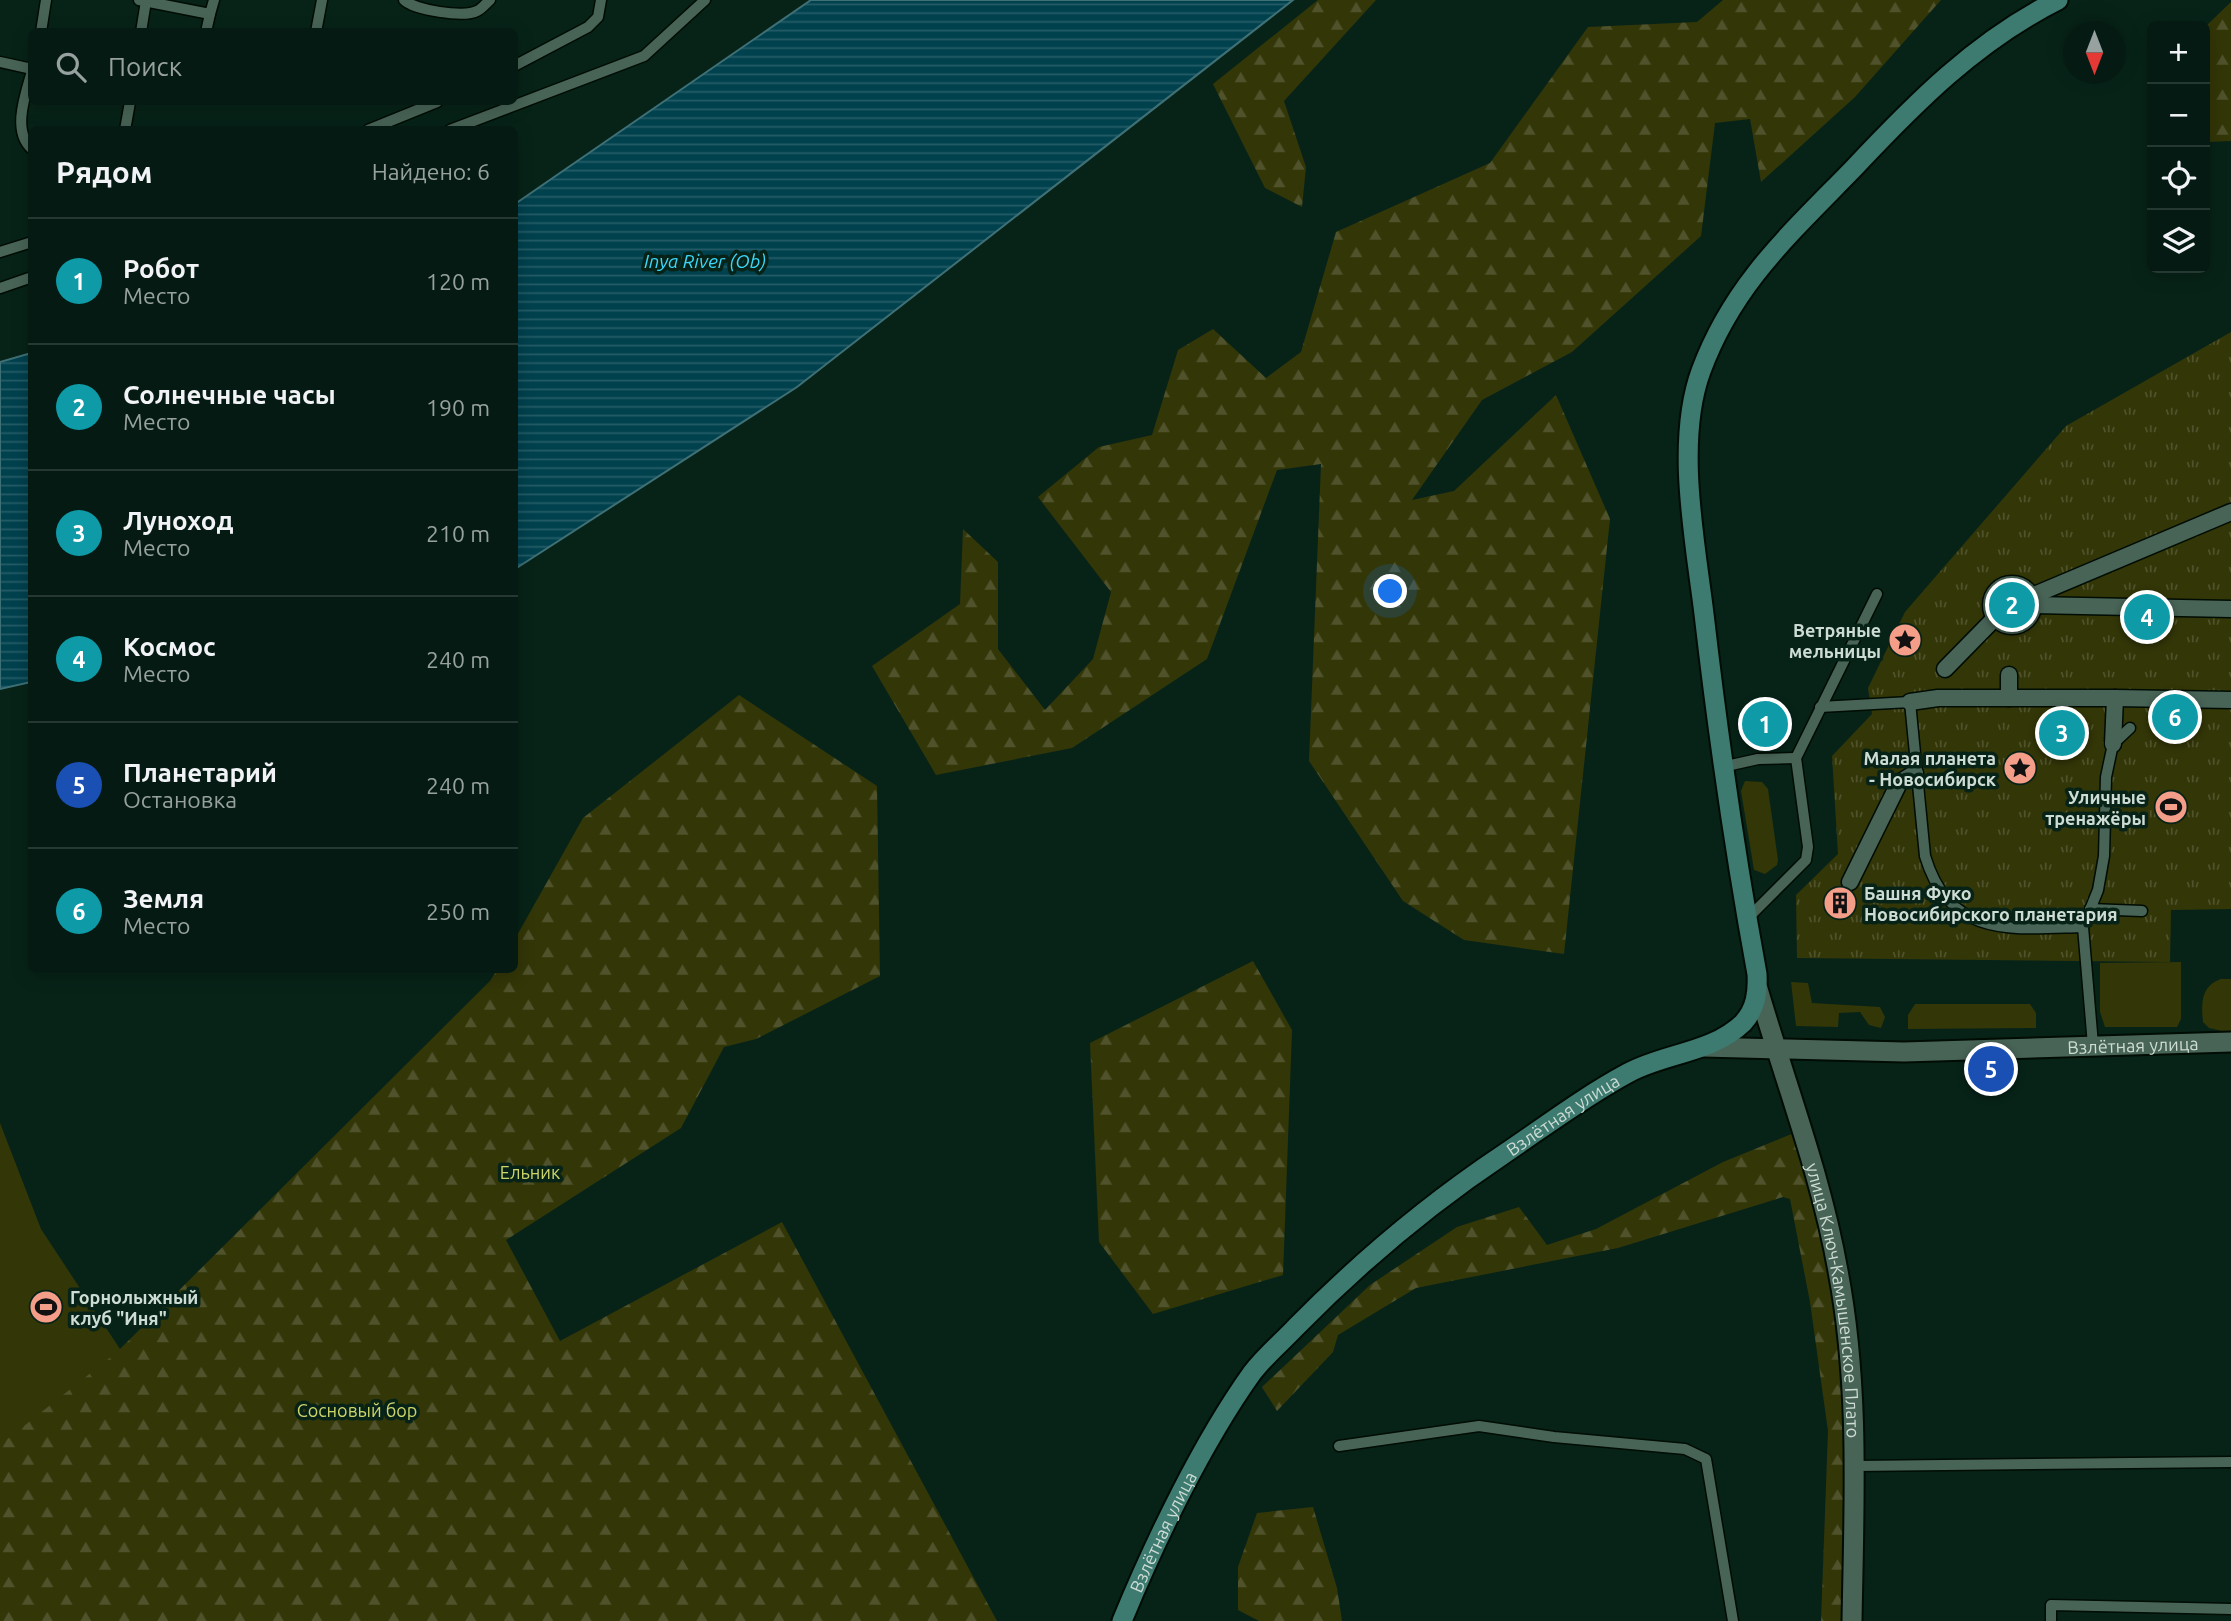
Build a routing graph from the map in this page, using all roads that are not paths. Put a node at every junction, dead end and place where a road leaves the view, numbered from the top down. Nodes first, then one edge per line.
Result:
1 (46, 0) edge
2 (214, 0) edge
3 (322, 0) edge
4 (404, 0) edge
5 (490, 0) edge
6 (601, 0) edge
7 (705, 0) edge
8 (2058, 0) edge
9 (143, 1) edge
10 (210, 14) junction
11 (42, 28) edge
12 (141, 28) edge
13 (206, 28) edge
14 (317, 28) edge
15 (0, 62) edge
16 (518, 64) edge
17 (28, 69) edge
18 (28, 87) edge
19 (518, 104) edge
20 (129, 105) edge
21 (430, 105) edge
22 (516, 105) edge
23 (126, 126) edge
24 (378, 126) edge
25 (460, 126) edge
26 (28, 144) edge
27 (28, 243) edge
28 (0, 252) edge
29 (28, 278) edge
30 (0, 288) edge
31 (2231, 512) edge
32 (1877, 594) dead end
33 (2032, 601) junction
34 (2231, 609) edge
35 (1995, 618) junction
36 (1945, 669) dead end
37 (2009, 675) dead end
38 (2009, 698) junction
39 (2115, 698) junction
40 (2231, 700) edge
41 (1910, 702) junction
42 (1820, 707) junction
43 (2130, 728) dead end
44 (2113, 744) junction
45 (1796, 758) junction
46 (1722, 767) junction
47 (1915, 773) junction
48 (1850, 882) dead end
49 (2090, 909) junction
50 (2142, 911) dead end
51 (1747, 920) junction
52 (2083, 927) junction
53 (1758, 989) junction
54 (2231, 1042) edge
55 (2093, 1045) junction
56 (1704, 1047) junction
57 (1776, 1051) junction
58 (1339, 1446) dead end
59 (2231, 1462) edge
60 (1855, 1466) junction
61 (2231, 1609) edge
62 (1122, 1621) edge
63 (1733, 1621) edge
64 (1852, 1621) edge
65 (2051, 1621) edge

1 - 11 lane
2 - 10 lane
3 - 14 lane
4 - 5 lane
6 - 16 lane
7 - 19 lane
8 - 46 main road
9 - 10 lane
9 - 12 lane
10 - 13 lane
15 - 17 lane
18 - 26 lane
20 - 23 lane
21 - 24 lane
22 - 25 lane
27 - 28 lane
29 - 30 lane
31 - 33 street
32 - 42 lane
33 - 34 street
33 - 35 street
33 - 35 street
35 - 36 street
37 - 38 street
38 - 39 street
38 - 41 street
39 - 40 street
39 - 44 street
41 - 42 lane
41 - 47 lane
42 - 45 lane
43 - 44 lane
44 - 49 lane
45 - 46 lane
45 - 51 lane
46 - 51 main road
47 - 48 street
47 - 52 lane
49 - 50 lane
49 - 52 lane
51 - 53 main road
52 - 55 lane
53 - 56 main road
53 - 57 street, улица Ключ-Камышенское Плато
54 - 55 street, Взлётная улица
55 - 57 street, Взлётная улица
56 - 57 street, Взлётная улица
56 - 62 main road, Взлётная улица
57 - 60 street, улица Ключ-Камышенское Плато
58 - 63 lane
59 - 60 lane
60 - 64 street, улица Ключ-Камышенское Плато
61 - 65 lane

